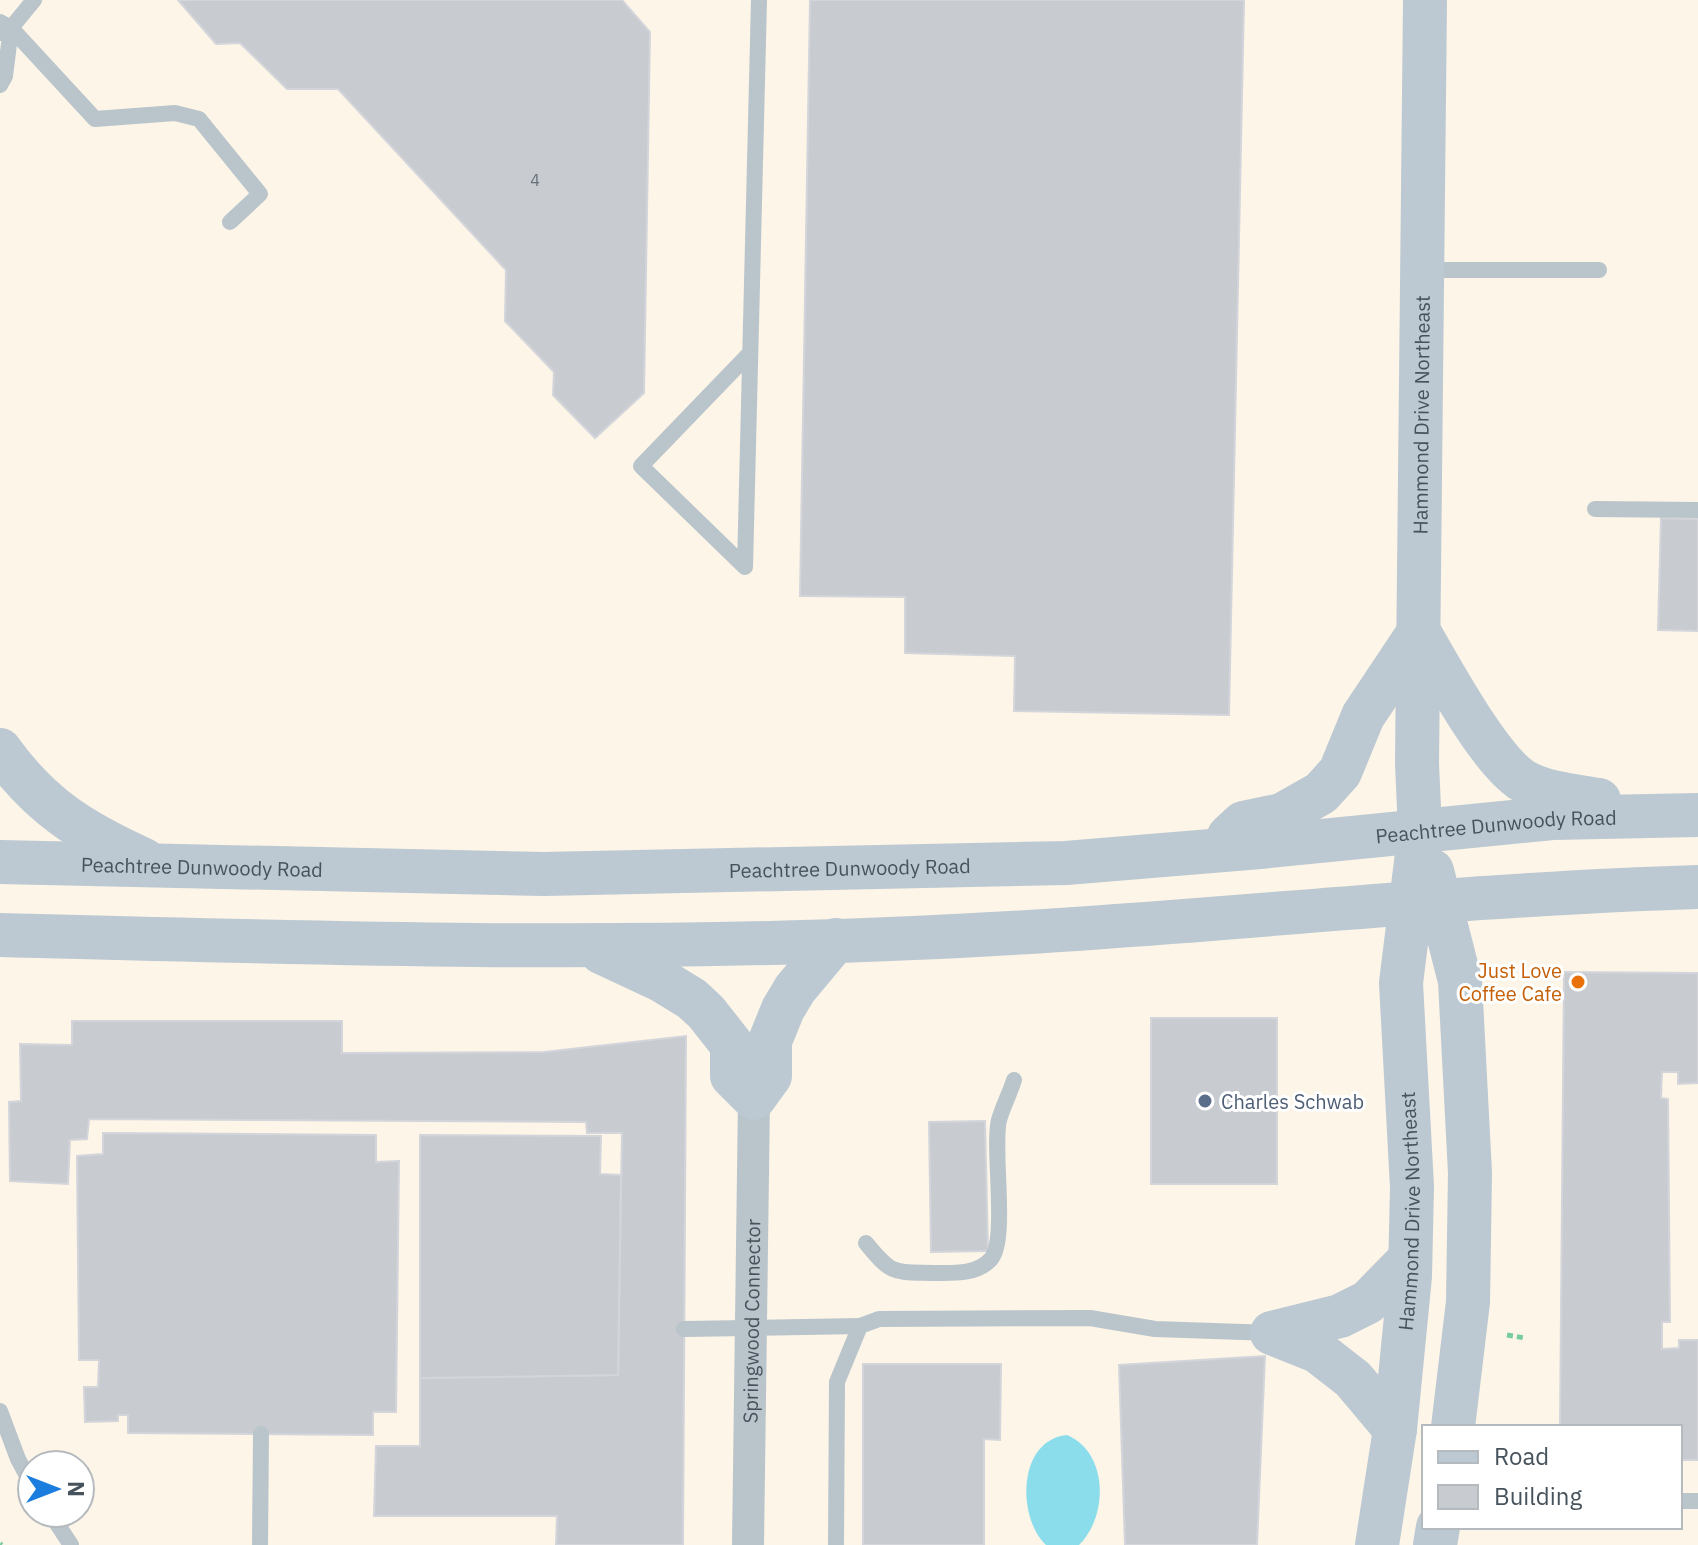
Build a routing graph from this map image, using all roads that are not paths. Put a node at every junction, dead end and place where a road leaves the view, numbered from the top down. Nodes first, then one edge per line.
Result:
1 (34, 0) edge
2 (759, 0) edge
3 (1425, 0) edge
4 (4, 28) edge
5 (0, 85) edge
6 (230, 222) dead end
7 (1423, 270) junction
8 (1599, 270) dead end
9 (750, 353) junction
10 (1595, 509) dead end
11 (1698, 510) edge
12 (1419, 632) junction
13 (0, 750) edge
14 (1691, 816) edge
15 (1420, 830) junction
16 (1212, 851) junction
17 (0, 862) edge
18 (158, 866) junction
19 (1698, 887) edge
20 (1424, 901) junction
21 (0, 935) edge
22 (836, 940) junction
23 (584, 945) junction
24 (1014, 1080) dead end
25 (754, 1098) junction
26 (866, 1243) dead end
27 (1410, 1259) junction
28 (860, 1326) junction
29 (684, 1329) dead end
30 (752, 1329) junction
31 (1272, 1333) junction
32 (0, 1411) edge
33 (1453, 1425) edge
34 (1395, 1429) junction
35 (261, 1434) dead end
36 (16, 1454) edge
37 (260, 1545) edge
38 (748, 1545) edge
39 (836, 1545) edge
40 (1377, 1545) edge

1 - 4 lane
2 - 9 lane
3 - 7 main road, Hammond Drive Northeast
4 - 5 lane
4 - 6 lane
7 - 8 lane
7 - 12 main road, Hammond Drive Northeast
9 - 9 lane
10 - 11 lane
12 - 14 main road
12 - 15 main road, Hammond Drive Northeast
12 - 16 main road
13 - 18 main road
14 - 15 main road, Peachtree Dunwoody Road
15 - 16 main road, Peachtree Dunwoody Road
15 - 20 main road, Hammond Drive Northeast
16 - 18 main road, Peachtree Dunwoody Road
17 - 18 main road, Peachtree Dunwoody Road
19 - 20 main road
20 - 22 main road
20 - 27 main road, Hammond Drive Northeast
20 - 33 main road, Hammond Drive Northeast
21 - 23 main road
22 - 23 main road
22 - 25 main road
23 - 25 main road
24 - 26 lane
25 - 30 street, Springwood Connector
27 - 31 main road
27 - 34 main road, Hammond Drive Northeast
28 - 30 lane
28 - 31 lane
28 - 39 lane
29 - 30 lane
30 - 38 street, Springwood Connector
31 - 34 main road
32 - 36 lane
34 - 40 main road, Hammond Drive Northeast
35 - 37 lane

